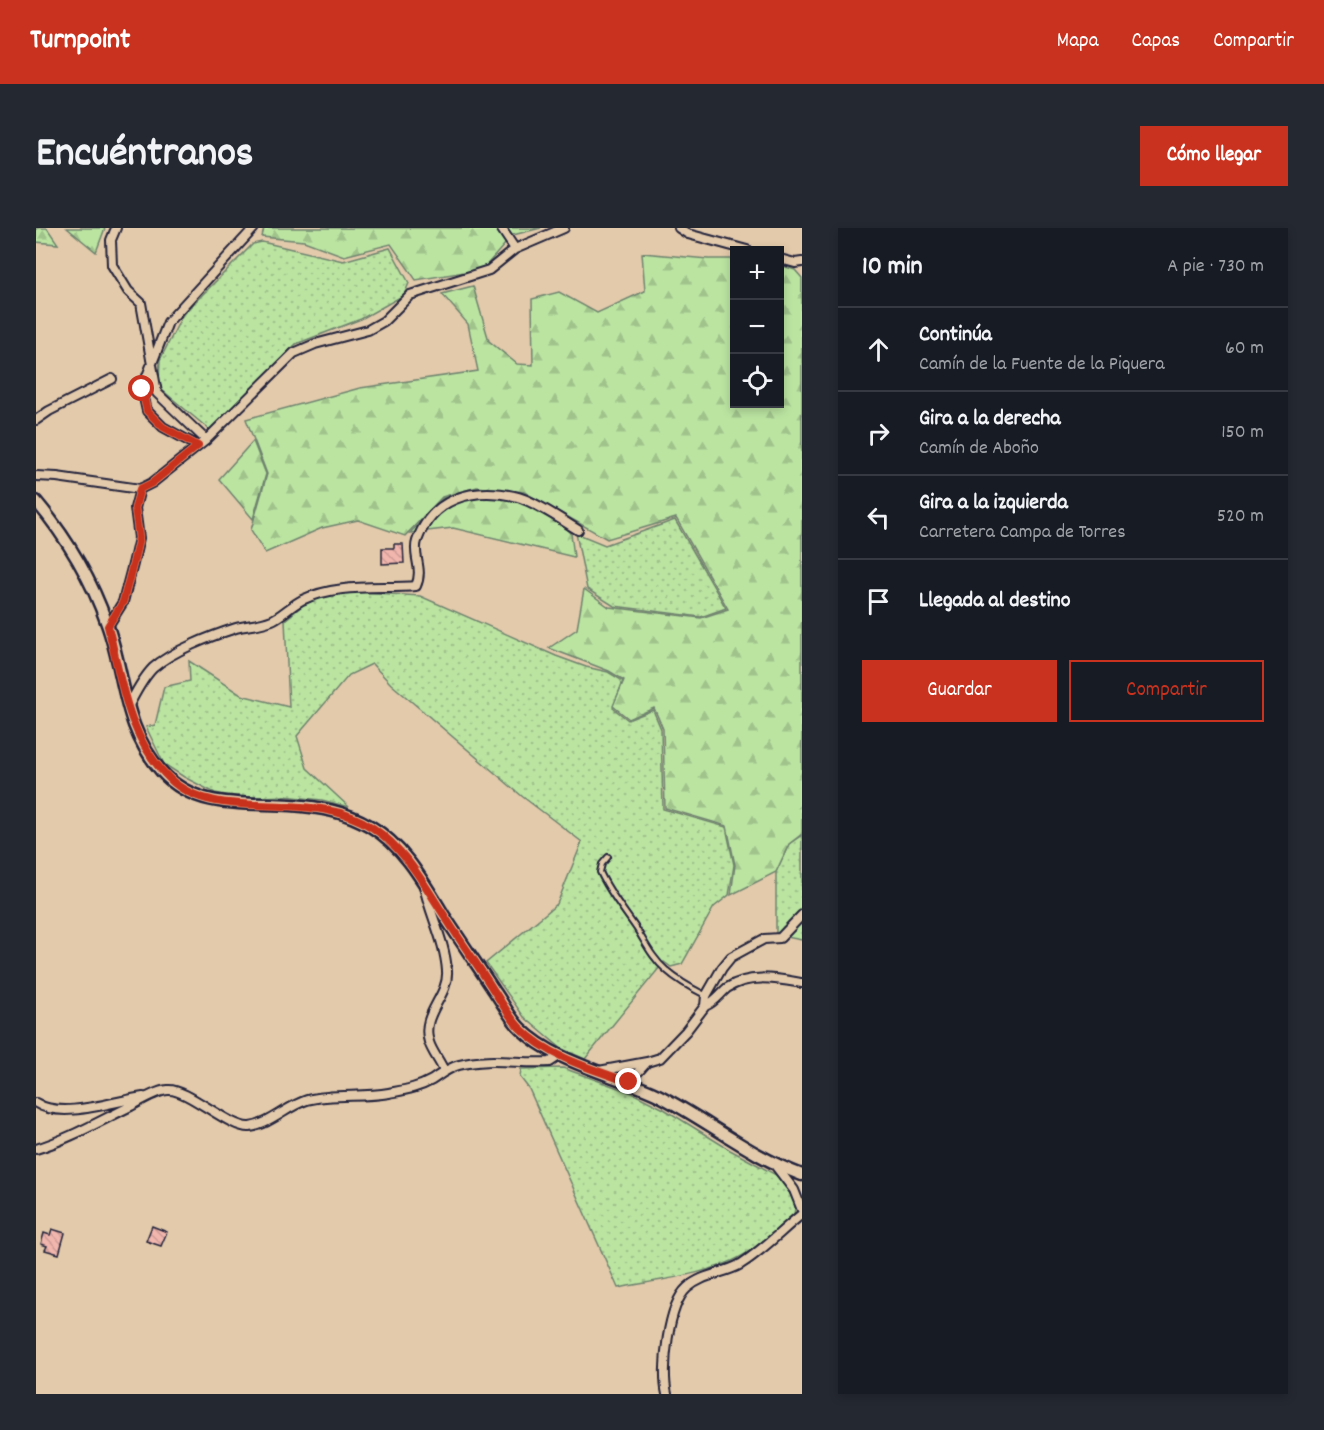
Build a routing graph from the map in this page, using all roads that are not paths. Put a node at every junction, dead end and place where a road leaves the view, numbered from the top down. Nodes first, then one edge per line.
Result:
1 (116, 228) edge
2 (254, 228) edge
3 (501, 228) edge
4 (564, 228) edge
5 (679, 228) edge
6 (732, 246) edge
7 (515, 249) junction
8 (784, 260) edge
9 (802, 262) edge
10 (152, 360) junction
11 (112, 379) dead end
12 (36, 420) edge
13 (206, 440) junction
14 (198, 446) junction
15 (36, 476) edge
16 (140, 489) junction
17 (36, 501) edge
18 (579, 530) dead end
19 (108, 626) junction
20 (127, 708) junction
21 (608, 857) dead end
22 (422, 879) junction
23 (802, 915) edge
24 (802, 983) edge
25 (706, 996) junction
26 (705, 1006) junction
27 (559, 1056) junction
28 (647, 1062) junction
29 (444, 1071) junction
30 (599, 1071) junction
31 (629, 1082) junction
32 (150, 1096) junction
33 (36, 1102) edge
34 (36, 1149) edge
35 (775, 1165) junction
36 (802, 1175) edge
37 (802, 1212) edge
38 (667, 1394) edge

1 - 10 street
2 - 10 street
3 - 7 street
4 - 7 street
5 - 6 street
7 - 13 street
8 - 9 street
10 - 13 street
10 - 14 street
11 - 12 street
13 - 14 street
14 - 16 street
15 - 16 street
16 - 19 street
17 - 19 street
18 - 20 street
19 - 20 street
20 - 22 street
21 - 25 lane
22 - 27 street
22 - 29 street
23 - 25 street
24 - 26 street
25 - 26 street
26 - 28 street
27 - 29 street
27 - 30 street
28 - 30 street
28 - 31 street
29 - 32 street
30 - 31 street
31 - 35 street
32 - 33 street
32 - 34 street
35 - 36 street
35 - 37 street
37 - 38 street

